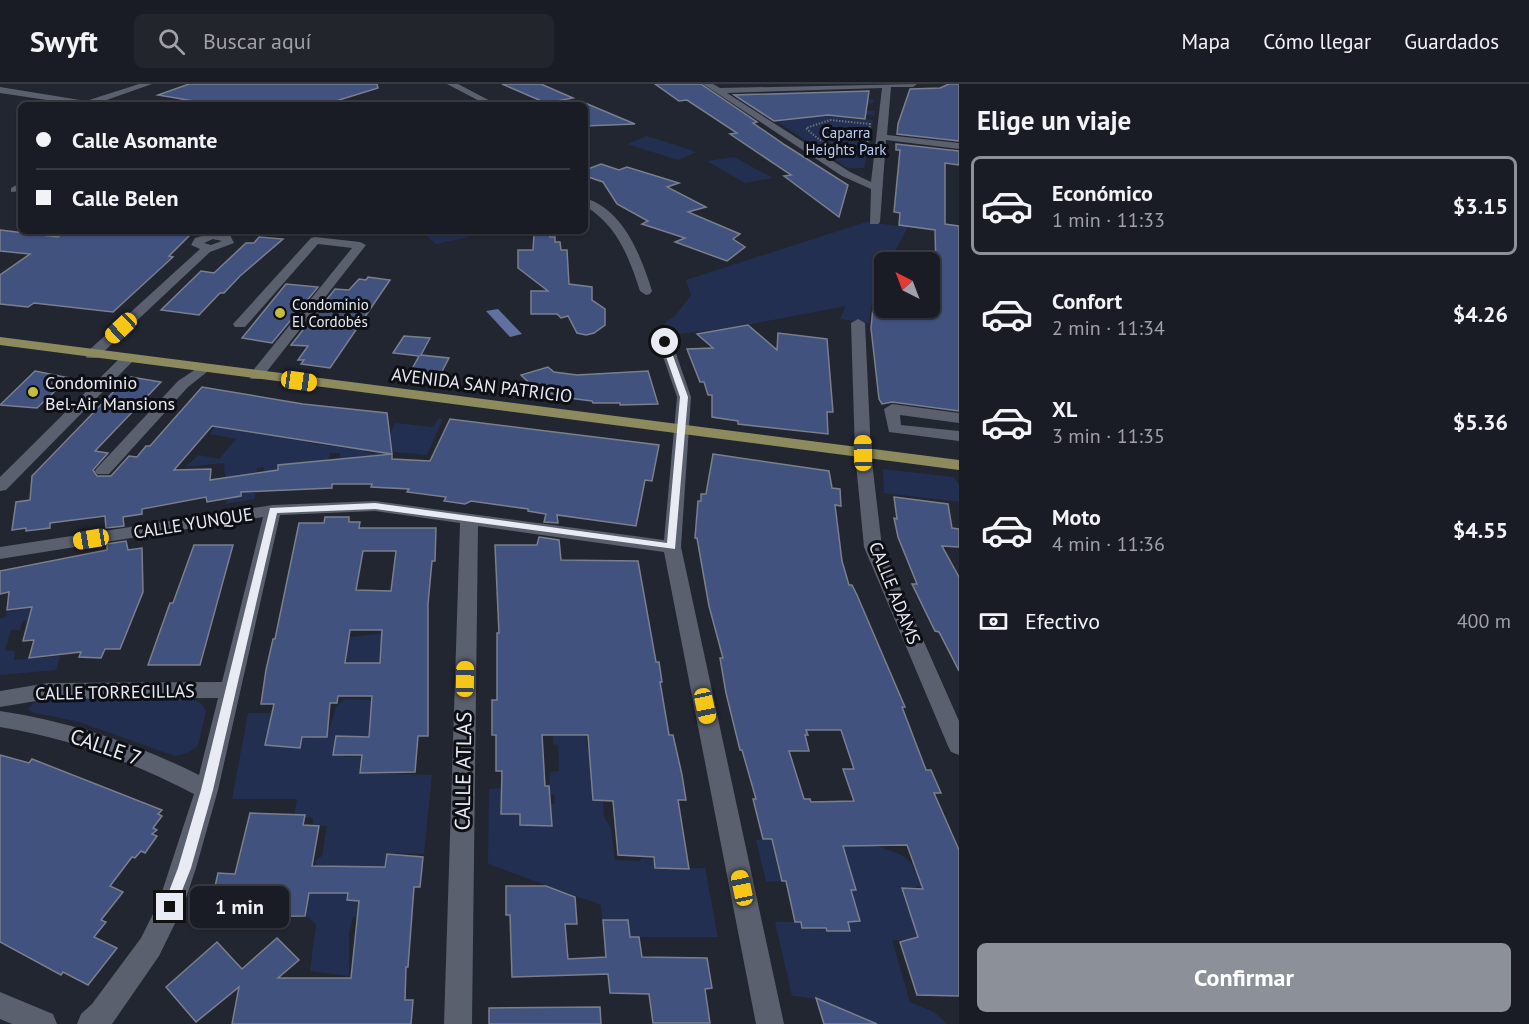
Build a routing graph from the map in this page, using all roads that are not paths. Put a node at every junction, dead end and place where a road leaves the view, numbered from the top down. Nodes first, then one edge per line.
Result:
1 (148, 84) edge
2 (451, 84) edge
3 (707, 84) edge
4 (887, 84) edge
5 (913, 84) edge
6 (0, 90) edge
7 (718, 91) junction
8 (11, 92) junction
9 (0, 97) edge
10 (79, 102) edge
11 (98, 102) edge
12 (488, 102) edge
13 (883, 137) junction
14 (959, 146) edge
15 (875, 187) junction
16 (588, 203) edge
17 (874, 222) dead end
18 (207, 249) dead end
19 (646, 291) dead end
20 (858, 323) dead end
21 (240, 324) dead end
22 (0, 341) edge
23 (667, 347) dead end
24 (92, 355) junction
25 (127, 359) junction
26 (202, 369) junction
27 (256, 376) junction
28 (862, 405) junction
29 (892, 409) junction
30 (959, 418) edge
31 (682, 431) junction
32 (959, 436) edge
33 (863, 453) junction
34 (959, 465) edge
35 (103, 471) dead end
36 (0, 486) edge
37 (273, 510) junction
38 (469, 519) junction
39 (672, 547) junction
40 (0, 553) edge
41 (230, 690) junction
42 (0, 699) edge
43 (0, 719) edge
44 (959, 746) edge
45 (207, 790) junction
46 (0, 1005) edge
47 (102, 1021) edge
48 (43, 1024) edge
49 (458, 1024) edge
50 (770, 1024) edge

1 - 11 street
2 - 12 street
3 - 7 street
4 - 5 street
4 - 7 street
4 - 13 street
6 - 8 street
7 - 15 street
8 - 9 street
8 - 10 street
13 - 14 street
13 - 15 street
15 - 17 street
16 - 19 street
18 - 24 street
20 - 28 street, CALLE ADAMS
21 - 27 street
22 - 24 main road, AVENIDA SAN PATRICIO
23 - 31 street
24 - 25 main road, AVENIDA SAN PATRICIO
25 - 26 main road, AVENIDA SAN PATRICIO
25 - 36 street
26 - 27 main road, AVENIDA SAN PATRICIO
26 - 35 street
27 - 31 main road, AVENIDA SAN PATRICIO
28 - 29 street
28 - 33 street, CALLE ADAMS
29 - 30 street
29 - 32 street
31 - 33 main road, AVENIDA SAN PATRICIO
31 - 39 street
33 - 34 main road, AVENIDA SAN PATRICIO
33 - 44 street, CALLE ADAMS
37 - 38 street, CALLE YUNQUE
37 - 40 street, CALLE YUNQUE
37 - 41 street
38 - 39 street, CALLE YUNQUE
38 - 49 street, CALLE ATLAS
39 - 50 street
41 - 42 street, CALLE TORRECILLAS
41 - 45 street
43 - 45 street, CALLE 7
45 - 47 street
46 - 48 street

